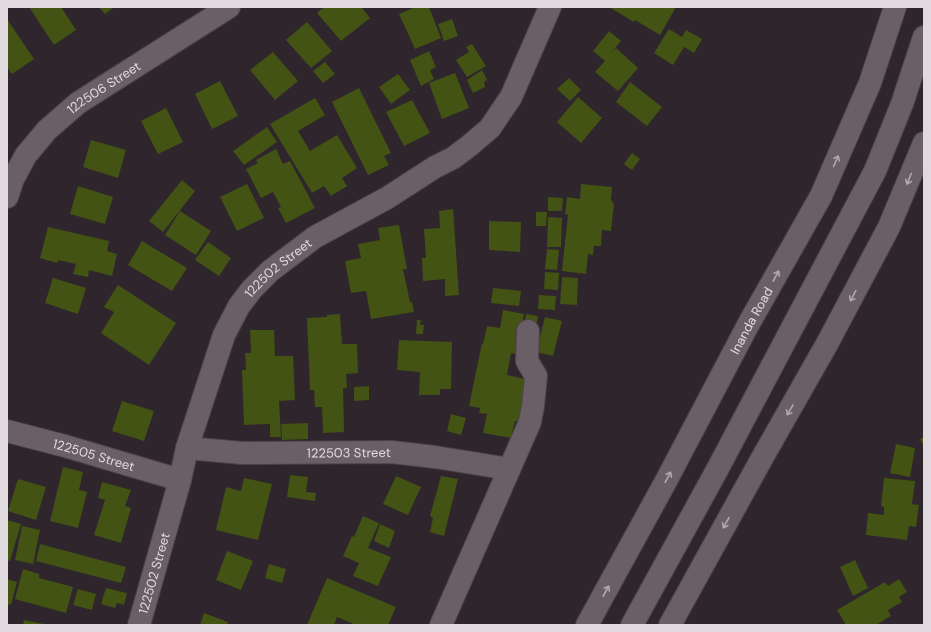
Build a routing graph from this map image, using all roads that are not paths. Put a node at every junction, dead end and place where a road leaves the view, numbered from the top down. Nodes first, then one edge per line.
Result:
1 (229, 7) edge
2 (550, 7) edge
3 (895, 7) edge
4 (924, 37) edge
5 (924, 143) edge
6 (7, 197) edge
7 (528, 331) dead end
8 (7, 432) edge
9 (187, 448) junction
10 (509, 468) junction
11 (180, 480) junction
12 (139, 625) edge
13 (441, 625) edge
14 (587, 625) edge
15 (632, 625) edge
16 (670, 625) edge

1 - 6 street, 122506 Street
2 - 9 street, 122502 Street
14 -> 3 street, Inanda Road
4 - 15 street
5 -> 16 street
7 - 10 street
8 - 11 street, 122505 Street
9 - 10 street, 122503 Street
9 - 11 street, 122502 Street
10 - 13 street
11 - 12 street, 122502 Street

